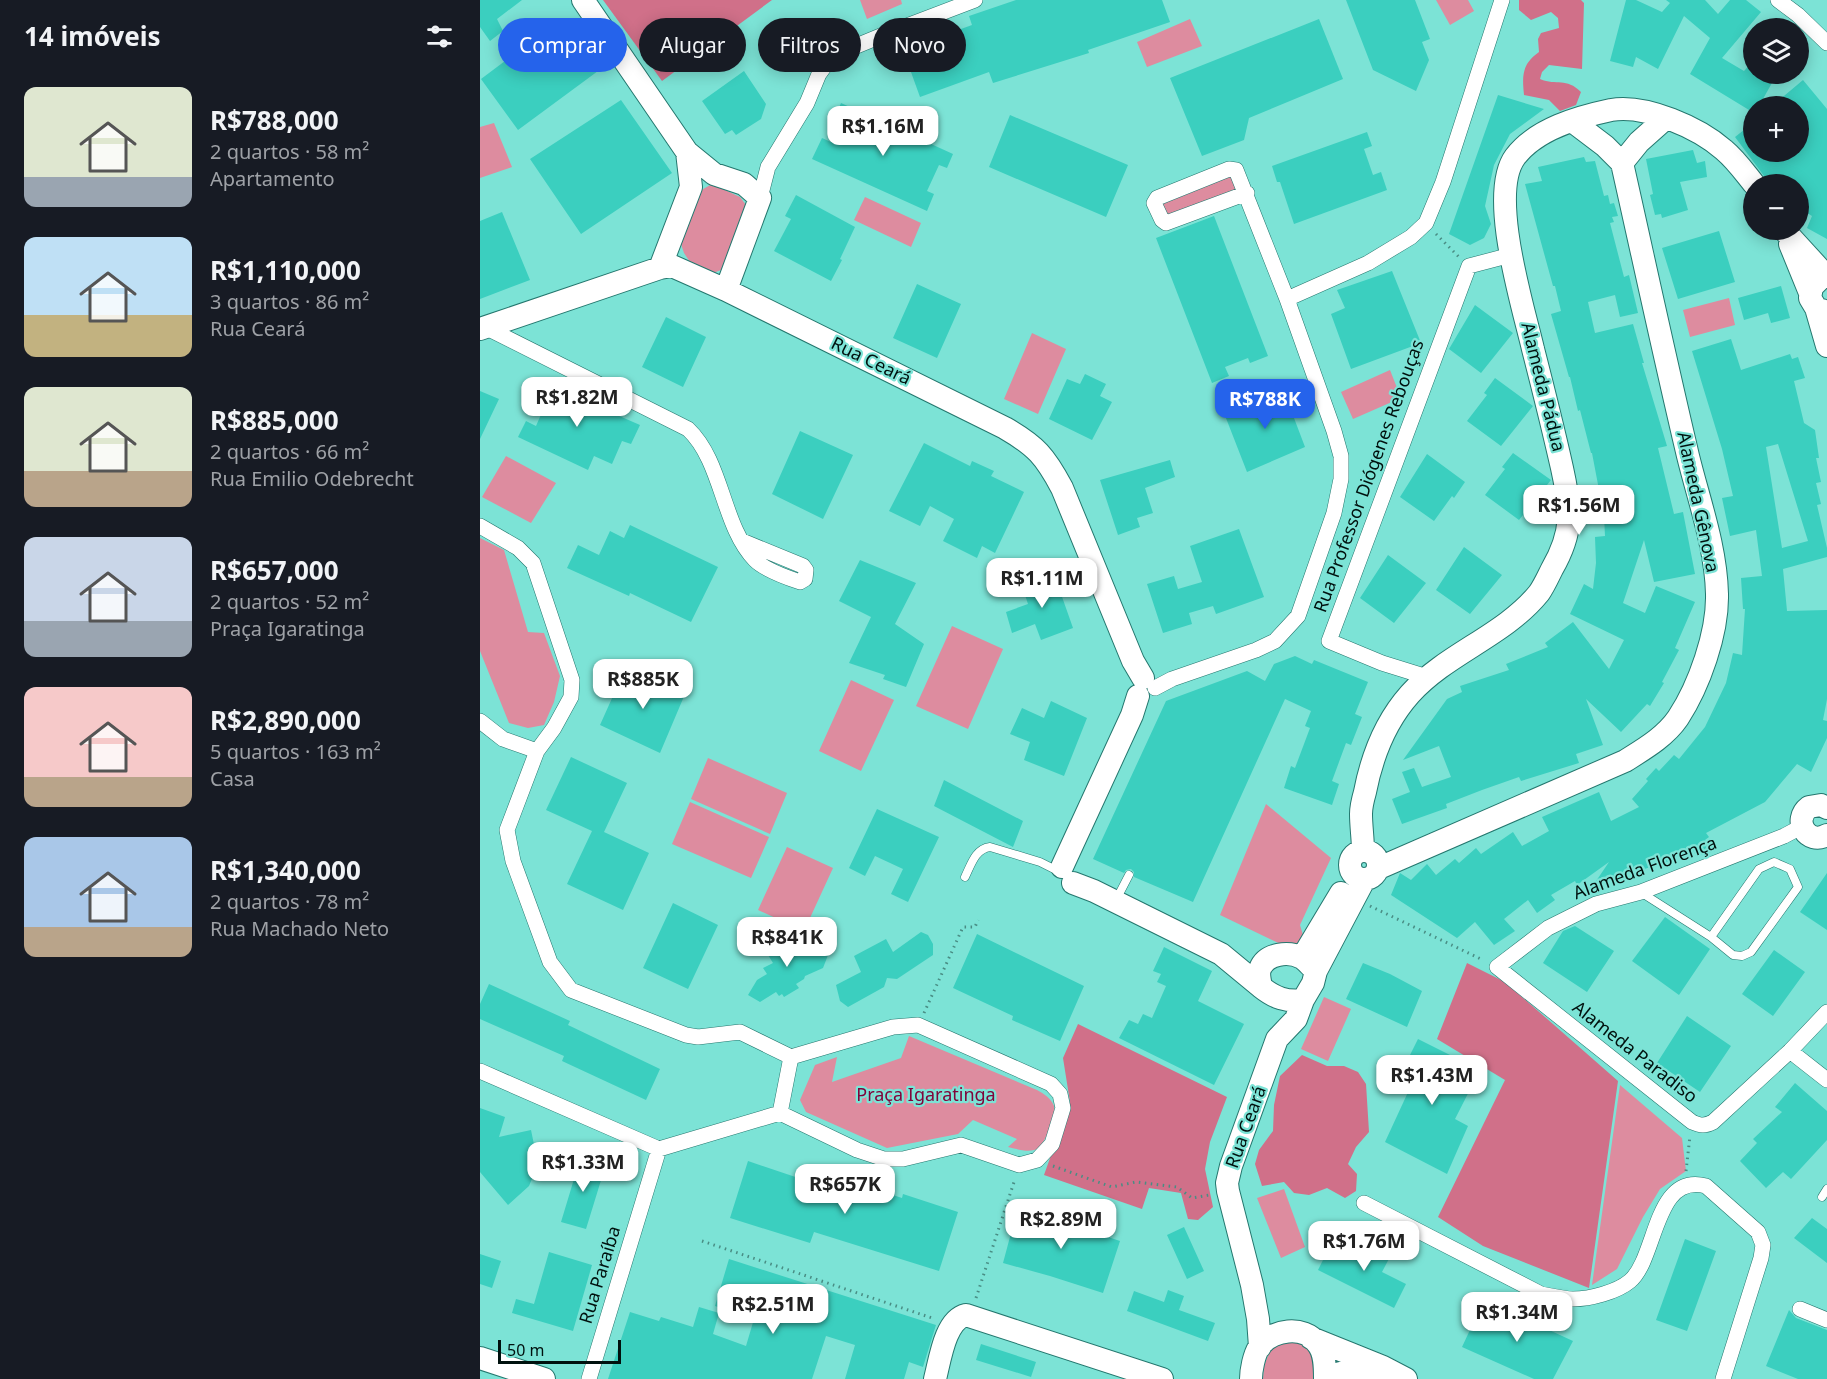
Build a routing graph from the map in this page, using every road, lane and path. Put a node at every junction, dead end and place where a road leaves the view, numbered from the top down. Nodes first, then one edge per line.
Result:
1 (583, 0) edge
2 (975, 0) edge
3 (1502, 0) edge
4 (1778, 0) edge
5 (1827, 43) edge
6 (1666, 118) junction
7 (1572, 121) junction
8 (687, 152) junction
9 (1622, 163) junction
10 (714, 174) junction
11 (1746, 174) edge
12 (691, 187) junction
13 (752, 191) junction
14 (1246, 193) junction
15 (1426, 223) junction
16 (1789, 240) edge
17 (1792, 240) edge
18 (1511, 255) junction
19 (1469, 266) junction
20 (660, 268) junction
21 (1827, 278) edge
22 (726, 290) junction
23 (1287, 299) junction
24 (1818, 304) edge
25 (482, 328) edge
26 (1827, 346) edge
27 (480, 526) edge
28 (742, 541) dead end
29 (1427, 677) junction
30 (1145, 686) junction
31 (480, 721) edge
32 (537, 752) junction
33 (1826, 802) edge
34 (1796, 831) junction
35 (1827, 835) edge
36 (1068, 869) junction
37 (1129, 875) dead end
38 (965, 877) dead end
39 (1362, 880) junction
40 (1641, 892) junction
41 (1116, 902) junction
42 (978, 920) dead end
43 (1711, 937) junction
44 (1221, 954) junction
45 (1274, 955) junction
46 (1309, 965) junction
47 (1497, 967) junction
48 (1267, 992) junction
49 (1303, 1000) junction
50 (1827, 1012) edge
51 (918, 1025) junction
52 (1277, 1039) junction
53 (1790, 1051) junction
54 (791, 1057) junction
55 (480, 1071) edge
56 (1827, 1080) edge
57 (780, 1113) junction
58 (1692, 1122) junction
59 (659, 1149) junction
60 (1037, 1160) junction
61 (1019, 1166) junction
62 (1684, 1185) junction
63 (1827, 1189) edge
64 (1228, 1191) junction
65 (1821, 1197) dead end
66 (1364, 1203) dead end
67 (702, 1241) dead end
68 (1252, 1285) junction
69 (1800, 1310) dead end
70 (961, 1320) junction
71 (1827, 1320) edge
72 (1291, 1330) junction
73 (1316, 1340) junction
74 (1260, 1347) junction
75 (480, 1358) edge
76 (1383, 1367) junction
77 (1722, 1377) edge
78 (1325, 1378) edge
79 (544, 1379) edge
80 (589, 1379) edge
81 (935, 1379) edge
82 (1162, 1379) edge
83 (1250, 1379) edge
84 (1406, 1379) edge

1 - 8 street
2 - 13 street
3 - 15 street
4 - 5 street
6 - 7 street, Alameda Pádua
6 - 9 street
6 - 11 street, Alameda Pádua
7 - 9 street
7 - 18 street, Alameda Pádua
8 - 10 street
8 - 12 street
9 - 39 street, Alameda Gênova
10 - 12 street
10 - 13 street
12 - 20 street
13 - 22 street
14 - 14 street
14 - 23 street
15 - 19 path
15 - 23 street
16 - 24 street
17 - 21 street
18 - 19 street
18 - 29 street, Alameda Pádua
19 - 29 street, Rua Professor Diógenes Rebouças
20 - 22 street, Rua Ceará
20 - 25 street, Rua Ceará
21 - 24 street
22 - 30 street, Rua Ceará
23 - 30 street
24 - 26 street
25 - 28 street
27 - 32 street
29 - 39 street, Alameda Pádua
30 - 36 street
31 - 32 street
32 - 54 street
33 - 34 street
34 - 35 street
34 - 40 street, Alameda Florença
36 - 38 lane
36 - 41 street
37 - 41 lane
39 - 46 street
39 - 47 path
40 - 43 lane
40 - 47 street, Alameda Florença
41 - 44 street
42 - 51 path
43 - 43 lane
44 - 45 street
44 - 48 street
45 - 46 street
45 - 48 street
46 - 49 street
47 - 58 street, Alameda Paradiso
48 - 49 street
48 - 52 street, Rua Ceará
49 - 52 street, Rua Ceará
50 - 53 street, Alameda Paradiso
51 - 54 street
51 - 60 street
52 - 64 street, Rua Ceará
53 - 56 street
53 - 58 street, Alameda Paradiso
54 - 57 street
55 - 59 street
57 - 59 street
57 - 61 street
58 - 62 path
59 - 80 street, Rua Paraíba
60 - 61 street
60 - 64 path
61 - 70 path
62 - 66 street
62 - 77 street
63 - 65 lane
64 - 68 street, Rua Ceará
67 - 70 path
68 - 72 street, Rua Ceará
68 - 74 street, Rua Ceará
69 - 71 street
70 - 81 street
70 - 82 street
72 - 73 street
72 - 74 street
73 - 76 street
73 - 78 street
74 - 83 street
75 - 79 street
76 - 78 street
76 - 84 street

